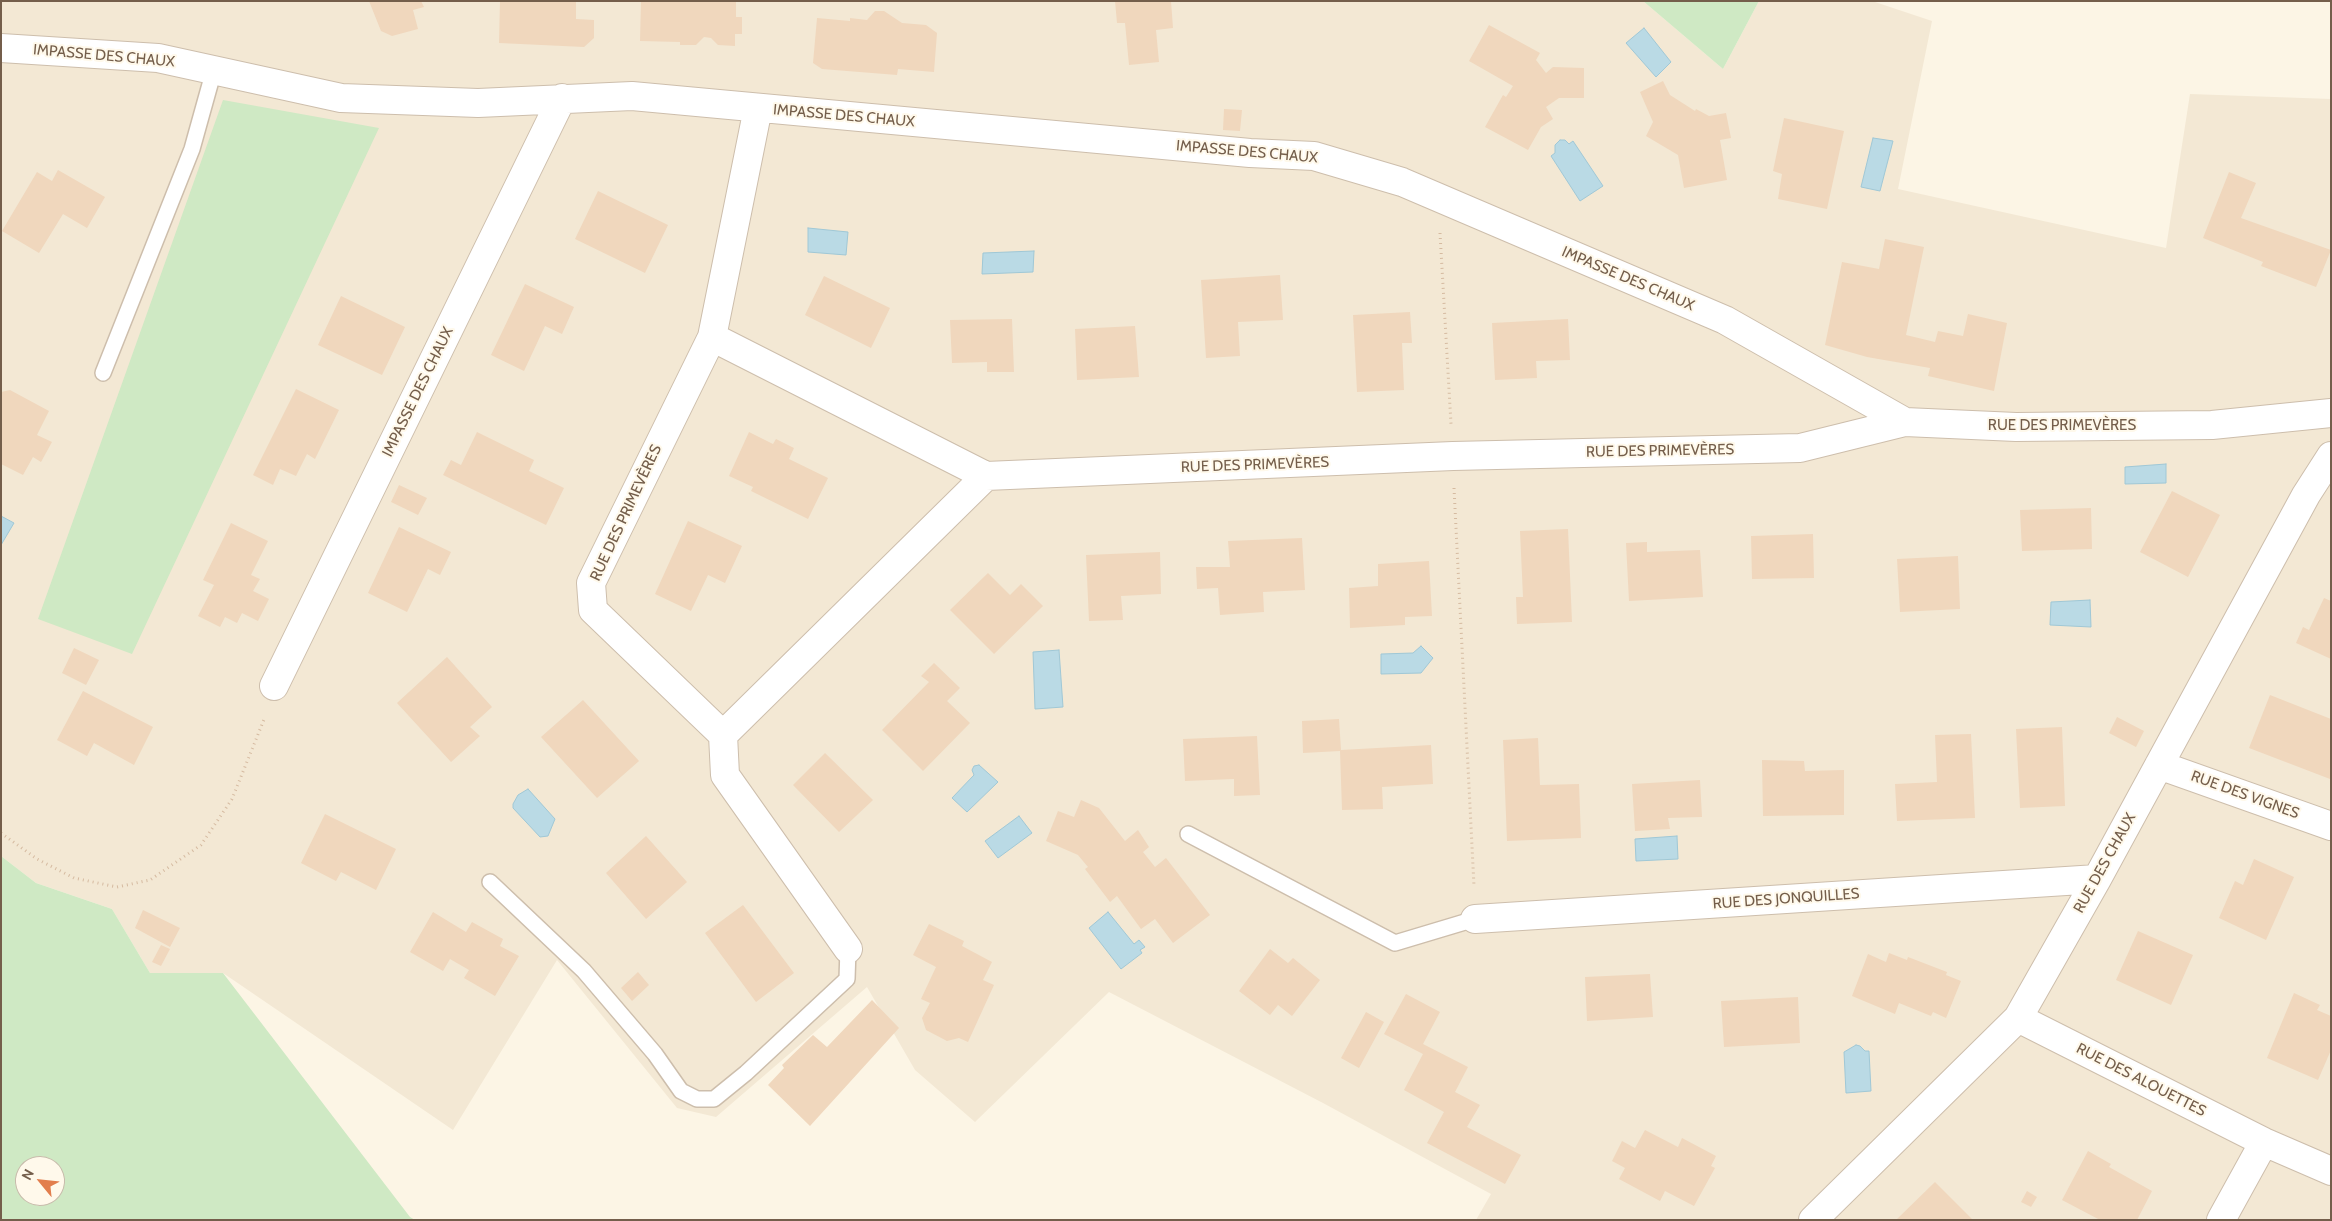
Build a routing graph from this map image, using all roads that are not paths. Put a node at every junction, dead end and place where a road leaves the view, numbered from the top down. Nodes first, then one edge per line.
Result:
1 (1, 48) edge
2 (214, 70) junction
3 (562, 98) junction
4 (758, 108) junction
5 (712, 337) junction
6 (103, 373) dead end
7 (2331, 413) edge
8 (1905, 422) junction
9 (2331, 456) edge
10 (986, 476) junction
11 (274, 686) road end
12 (723, 735) junction
13 (2159, 764) junction
14 (2331, 826) edge
15 (1188, 834) dead end
16 (2097, 879) junction
17 (490, 882) dead end
18 (1475, 919) joint
19 (848, 949) joint
20 (2018, 1018) junction
21 (2264, 1142) junction
22 (2331, 1171) edge
23 (1813, 1220) edge
24 (2221, 1220) edge

1 - 2 street, IMPASSE DES CHAUX
2 - 3 street, IMPASSE DES CHAUX
2 - 6 lane
3 - 4 street, IMPASSE DES CHAUX
3 - 11 street, IMPASSE DES CHAUX
4 - 5 street, RUE DES PRIMEVÈRES
4 - 8 street, IMPASSE DES CHAUX
5 - 10 street, RUE DES PRIMEVÈRES
5 - 12 street, RUE DES PRIMEVÈRES
7 - 8 street, RUE DES PRIMEVÈRES
8 - 10 street, RUE DES PRIMEVÈRES
9 - 13 street, RUE DES CHAUX
10 - 12 street
12 - 19 street
13 - 14 street, RUE DES VIGNES
13 - 16 street, RUE DES CHAUX
15 - 18 lane
16 - 18 street, RUE DES JONQUILLES
16 - 20 street, RUE DES CHAUX
17 - 19 lane
20 - 21 street, RUE DES ALOUETTES
20 - 23 street, RUE DES CHAUX
21 - 22 street, RUE DES ALOUETTES
21 - 24 street

